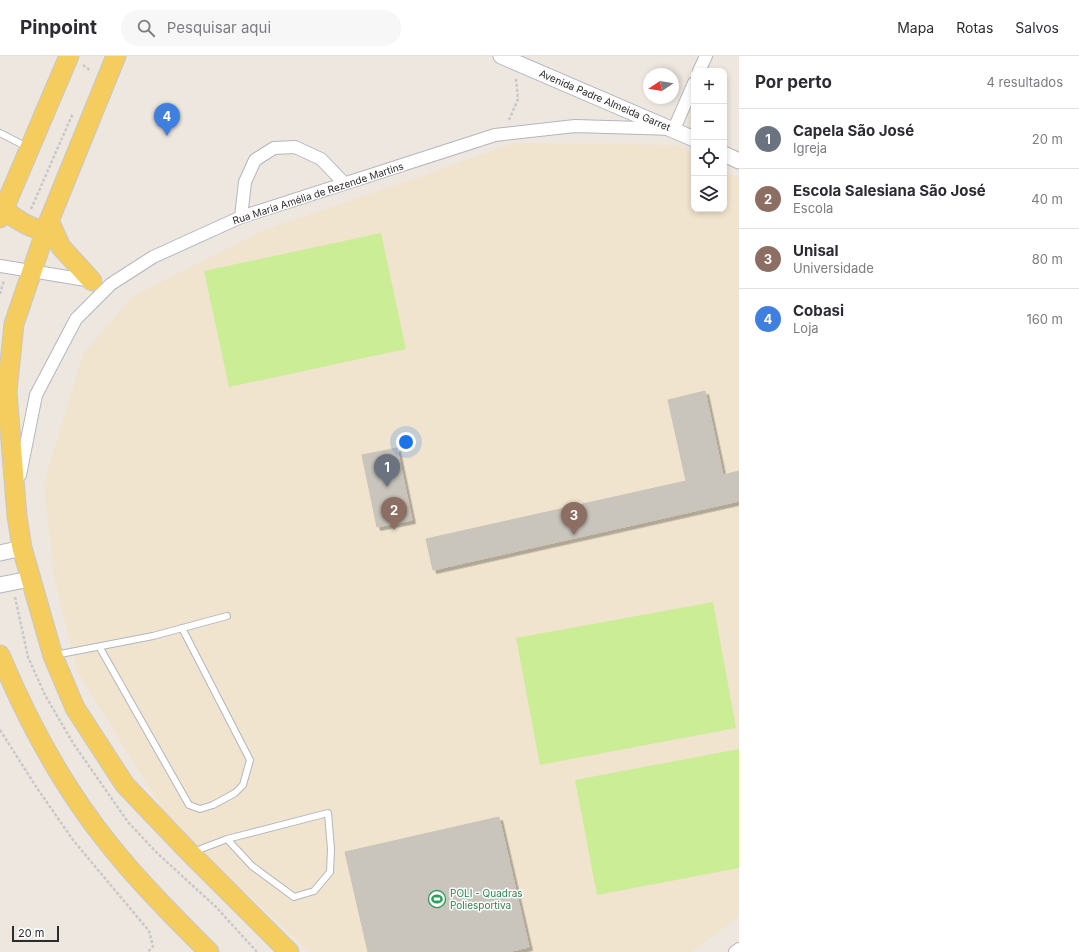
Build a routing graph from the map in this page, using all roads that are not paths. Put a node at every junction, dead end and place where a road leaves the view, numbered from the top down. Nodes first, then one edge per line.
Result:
1 (69, 56) edge
2 (116, 56) edge
3 (706, 56) edge
4 (508, 59) edge
5 (700, 68) edge
6 (691, 90) edge
7 (674, 129) junction
8 (0, 133) edge
9 (691, 138) edge
10 (30, 149) junction
11 (727, 155) edge
12 (739, 161) edge
13 (344, 183) junction
14 (2, 214) edge
15 (241, 217) junction
16 (47, 226) junction
17 (2, 266) edge
18 (30, 272) junction
19 (92, 281) junction
20 (111, 284) junction
21 (17, 516) junction
22 (22, 548) junction
23 (0, 553) edge
24 (30, 580) junction
25 (0, 586) edge
26 (228, 616) dead end
27 (182, 628) junction
28 (100, 648) junction
29 (0, 655) edge
30 (53, 656) junction
31 (227, 839) junction
32 (190, 853) junction
33 (739, 949) edge
34 (209, 952) edge
35 (289, 952) edge
36 (736, 952) edge

1 - 10 main road
2 - 16 main road
3 - 5 street
4 - 7 street, Avenida Padre Almeida Garret
6 - 7 street
7 - 9 street, Avenida Padre Almeida Garret
7 - 13 street, Rua Maria Amélia de Rezende Martins
8 - 10 lane
10 - 14 main road
11 - 12 street
13 - 15 street, Rua Maria Amélia de Rezende Martins
13 - 15 street
14 - 16 main road
15 - 20 street, Rua Maria Amélia de Rezende Martins
16 - 18 main road
16 - 19 main road
17 - 18 street
18 - 19 street
18 - 21 main road
19 - 20 street
20 - 21 street, Rua Maria Amélia de Rezende Martins
21 - 22 main road
22 - 23 street
22 - 24 main road
24 - 25 street
24 - 30 main road
26 - 27 lane
27 - 28 lane
27 - 28 lane
28 - 30 lane
29 - 34 main road
30 - 32 main road
31 - 31 lane
31 - 32 lane
32 - 35 main road
33 - 36 street

